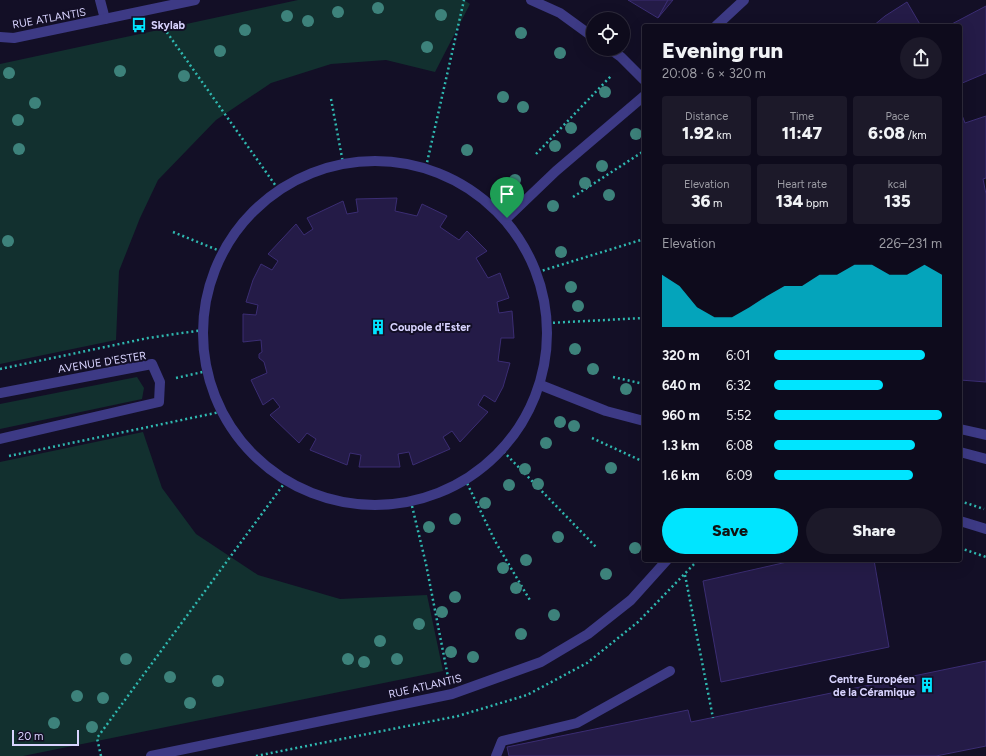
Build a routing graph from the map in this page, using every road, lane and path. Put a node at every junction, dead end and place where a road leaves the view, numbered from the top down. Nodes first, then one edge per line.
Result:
1 (100, 0) edge
2 (195, 0) edge
3 (464, 0) edge
4 (531, 0) edge
5 (744, 0) edge
6 (150, 9) junction
7 (104, 19) junction
8 (718, 24) edge
9 (586, 31) edge
10 (0, 37) edge
11 (620, 56) edge
12 (611, 76) dead end
13 (642, 78) edge
14 (642, 98) edge
15 (331, 99) dead end
16 (642, 152) edge
17 (536, 154) dead end
18 (343, 162) junction
19 (426, 167) junction
20 (278, 189) junction
21 (573, 197) dead end
22 (507, 218) junction
23 (173, 232) dead end
24 (642, 240) edge
25 (225, 253) junction
26 (538, 272) junction
27 (642, 318) edge
28 (548, 323) junction
29 (203, 330) junction
30 (0, 369) edge
31 (207, 370) junction
32 (613, 377) dead end
33 (160, 382) junction
34 (642, 384) edge
35 (543, 386) junction
36 (0, 393) edge
37 (220, 412) junction
38 (642, 420) edge
39 (962, 429) edge
40 (986, 435) edge
41 (592, 438) dead end
42 (0, 439) edge
43 (500, 448) junction
44 (962, 453) edge
45 (8, 456) dead end
46 (986, 459) edge
47 (642, 461) edge
48 (465, 479) junction
49 (286, 481) junction
50 (962, 502) edge
51 (412, 506) junction
52 (986, 510) edge
53 (962, 522) edge
54 (986, 529) edge
55 (596, 546) dead end
56 (962, 549) edge
57 (986, 557) edge
58 (665, 562) edge
59 (685, 575) dead end
60 (531, 602) dead end
61 (670, 671) dead end
62 (452, 694) junction
63 (713, 718) dead end
64 (101, 756) edge
65 (151, 756) edge
66 (496, 756) edge

1 - 7 street
2 - 6 street, RUE ATLANTIS
3 - 19 path
4 - 9 street
5 - 8 street
6 - 7 street, RUE ATLANTIS
6 - 20 path
7 - 10 street, RUE ATLANTIS
11 - 13 street
12 - 17 path
14 - 22 street
15 - 18 path
16 - 21 path
18 - 19 street
18 - 20 street
19 - 22 street
20 - 25 street
22 - 26 street
23 - 25 path
24 - 26 path
25 - 29 street
26 - 28 street
27 - 28 path
28 - 35 street
29 - 30 path
29 - 31 street
31 - 33 path
31 - 37 street
32 - 34 path
33 - 36 street, AVENUE D'ESTER
33 - 42 street, AVENUE D'ESTER
35 - 38 street
35 - 43 street
37 - 45 path
37 - 49 street
39 - 40 street
41 - 47 path
43 - 48 street
43 - 55 path
44 - 46 street
48 - 51 street
48 - 60 path
49 - 51 street
49 - 64 path
50 - 52 path
51 - 62 path
53 - 54 street
56 - 57 path
58 - 62 street, RUE ATLANTIS
59 - 63 path
61 - 66 street
62 - 65 street, RUE ATLANTIS

